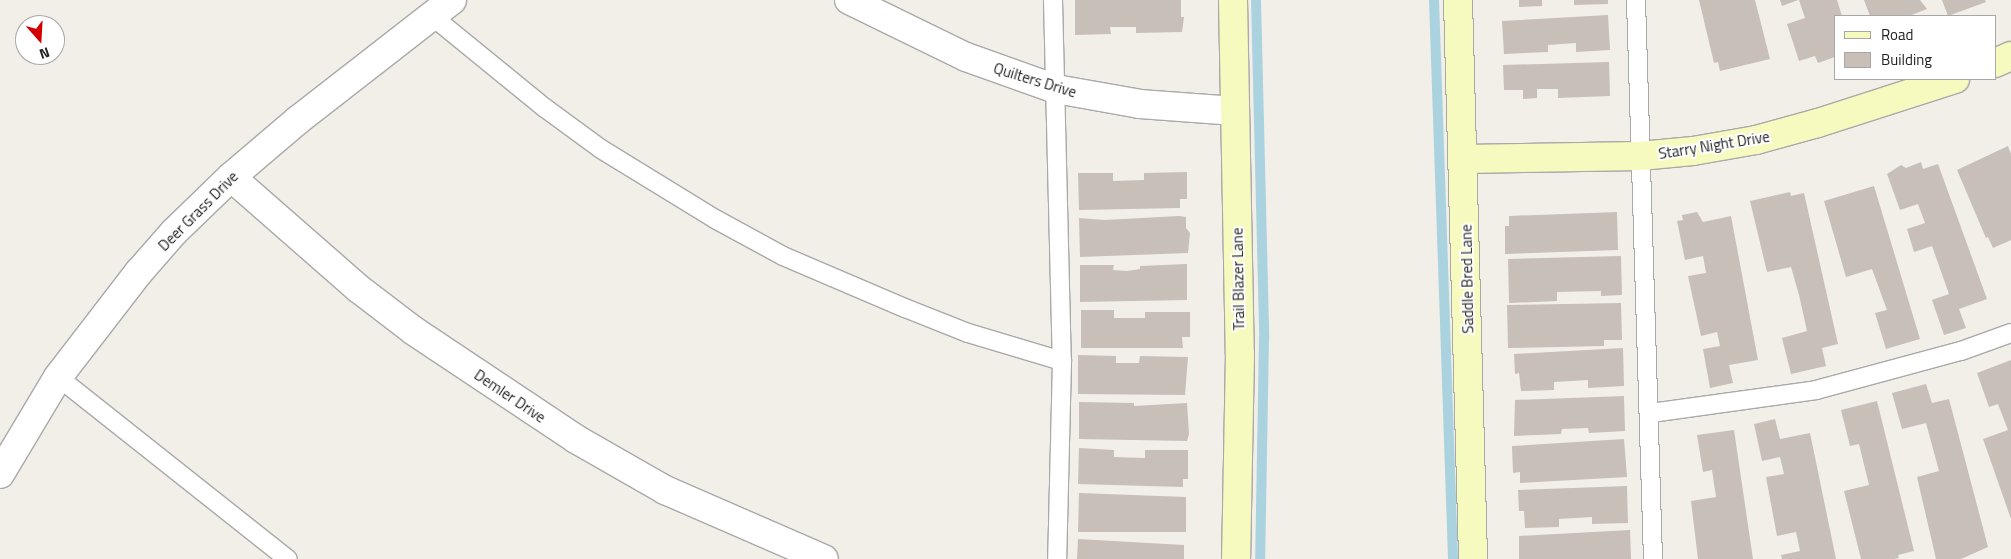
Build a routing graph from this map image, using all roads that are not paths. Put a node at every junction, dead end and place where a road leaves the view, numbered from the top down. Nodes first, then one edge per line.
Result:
1 (849, 0) edge
2 (1053, 0) edge
3 (1233, 0) edge
4 (1458, 0) edge
5 (1636, 0) edge
6 (442, 8) edge
7 (2011, 56) edge
8 (1996, 63) edge
9 (1952, 80) edge
10 (1056, 89) junction
11 (1236, 111) junction
12 (1640, 156) junction
13 (1464, 159) junction
14 (231, 177) junction
15 (2011, 334) edge
16 (1062, 361) junction
17 (58, 377) junction
18 (1650, 413) junction
19 (0, 474) edge
20 (288, 559) edge
21 (824, 559) edge
22 (1057, 559) edge
23 (1236, 559) edge
24 (1473, 559) edge
25 (1653, 559) edge

1 - 10 street, Quilters Drive
2 - 10 lane
3 - 11 street, Trail Blazer Lane
4 - 13 street, Saddle Bred Lane
5 - 12 lane
6 - 14 street, Deer Grass Drive
6 - 16 lane
7 - 8 street
9 - 12 street, Starry Night Drive
10 - 11 street, Quilters Drive
10 - 16 lane
11 - 23 street, Trail Blazer Lane
12 - 13 street, Starry Night Drive
12 - 18 lane
13 - 24 street, Saddle Bred Lane
14 - 17 street, Deer Grass Drive
14 - 21 street, Demler Drive
15 - 18 lane
16 - 22 lane
17 - 19 street, Deer Grass Drive
17 - 20 lane
18 - 25 lane

